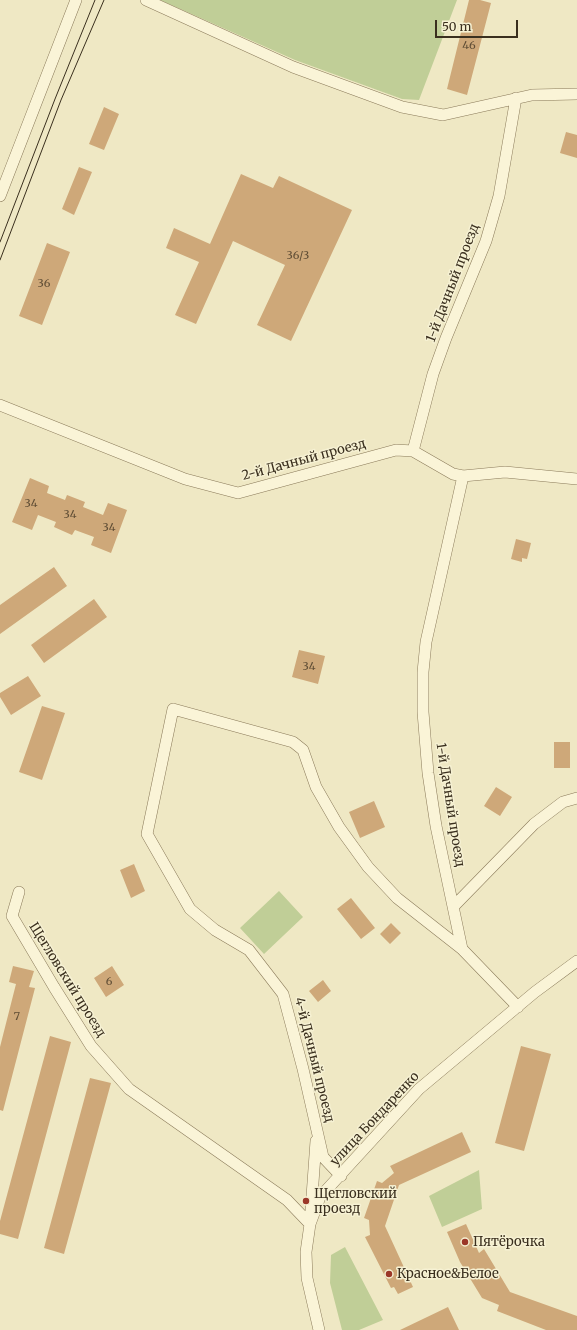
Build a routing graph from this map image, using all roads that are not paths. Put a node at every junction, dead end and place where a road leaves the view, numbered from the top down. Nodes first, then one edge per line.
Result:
1 (76, 0) edge
2 (146, 0) edge
3 (577, 94) edge
4 (516, 98) junction
5 (0, 196) edge
6 (0, 405) edge
7 (413, 451) junction
8 (463, 476) junction
9 (577, 479) edge
10 (577, 798) edge
11 (19, 892) dead end
12 (453, 906) junction
13 (462, 949) junction
14 (577, 961) edge
15 (518, 1007) junction
16 (317, 1132) junction
17 (341, 1176) junction
18 (310, 1224) junction
19 (319, 1330) edge

1 - 5 street
2 - 4 street
3 - 4 street
4 - 7 street, 1-й Дачный проезд
6 - 7 street, 2-й Дачный проезд
7 - 8 street, 2-й Дачный проезд
8 - 9 street, 2-й Дачный проезд
8 - 12 street, 1-й Дачный проезд
10 - 12 street
11 - 18 street, Щегловский проезд
12 - 13 street, 1-й Дачный проезд
13 - 15 street, 4-й Дачный проезд
13 - 16 street, 4-й Дачный проезд
14 - 15 street, улица Бондаренко
15 - 17 street, улица Бондаренко
16 - 17 street, 4-й Дачный проезд
16 - 18 street
17 - 18 street, улица Бондаренко
18 - 19 street, улица Бондаренко

